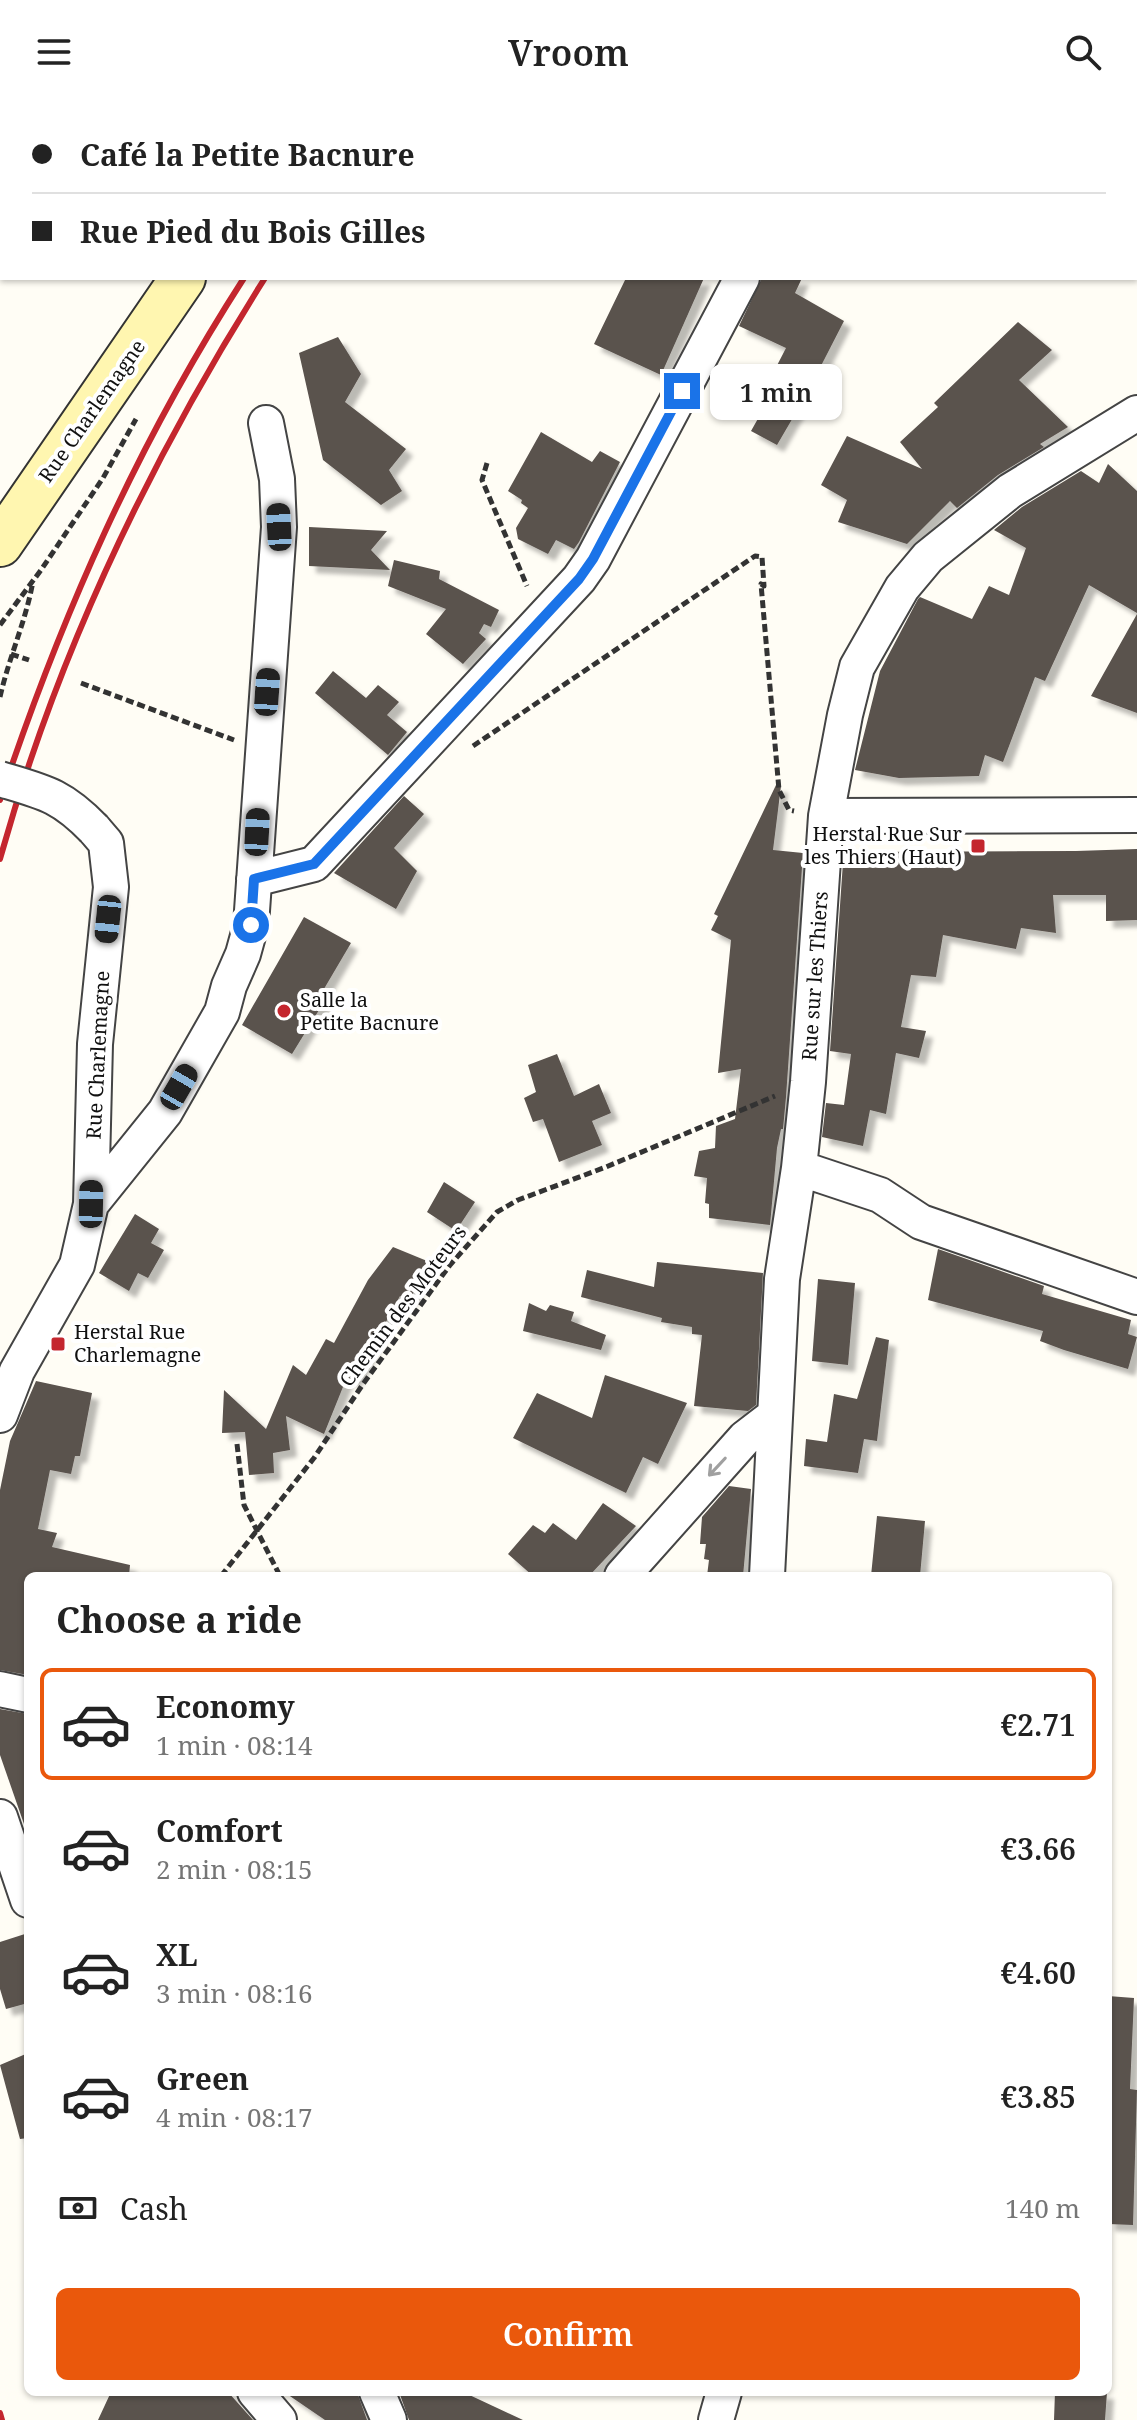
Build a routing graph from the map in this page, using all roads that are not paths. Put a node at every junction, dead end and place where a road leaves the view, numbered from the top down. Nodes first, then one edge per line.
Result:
1 (182, 280) edge
2 (741, 280) edge
3 (1137, 413) edge
4 (266, 423) dead end
5 (0, 544) edge
6 (0, 779) edge
7 (1137, 815) edge
8 (826, 816) junction
9 (254, 879) junction
10 (799, 1168) junction
11 (91, 1204) junction
12 (1137, 1297) edge
13 (0, 1415) edge
14 (775, 1415) junction
15 (626, 1572) edge
16 (767, 1572) edge
17 (0, 1689) edge
18 (24, 1694) edge
19 (0, 1817) edge
20 (24, 1888) edge
21 (258, 2396) edge
22 (379, 2396) edge
23 (723, 2396) edge
24 (279, 2420) edge
25 (389, 2420) edge
26 (716, 2420) edge

1 - 5 street, Rue Charlemagne
2 - 9 street
3 - 8 street, Rue sur les Thiers
4 - 9 street, Rue Charlemagne
6 - 11 street, Rue Charlemagne, bridge
7 - 8 street
8 - 10 street, Rue sur les Thiers
9 - 11 street, Rue Charlemagne
10 - 12 street
10 - 14 street, Rue sur les Thiers
11 - 13 street, Rue Charlemagne
14 -> 15 street
14 - 16 street, Rue sur les Thiers
17 - 18 street
19 - 20 street
21 - 24 street
22 - 25 street
23 - 26 street

